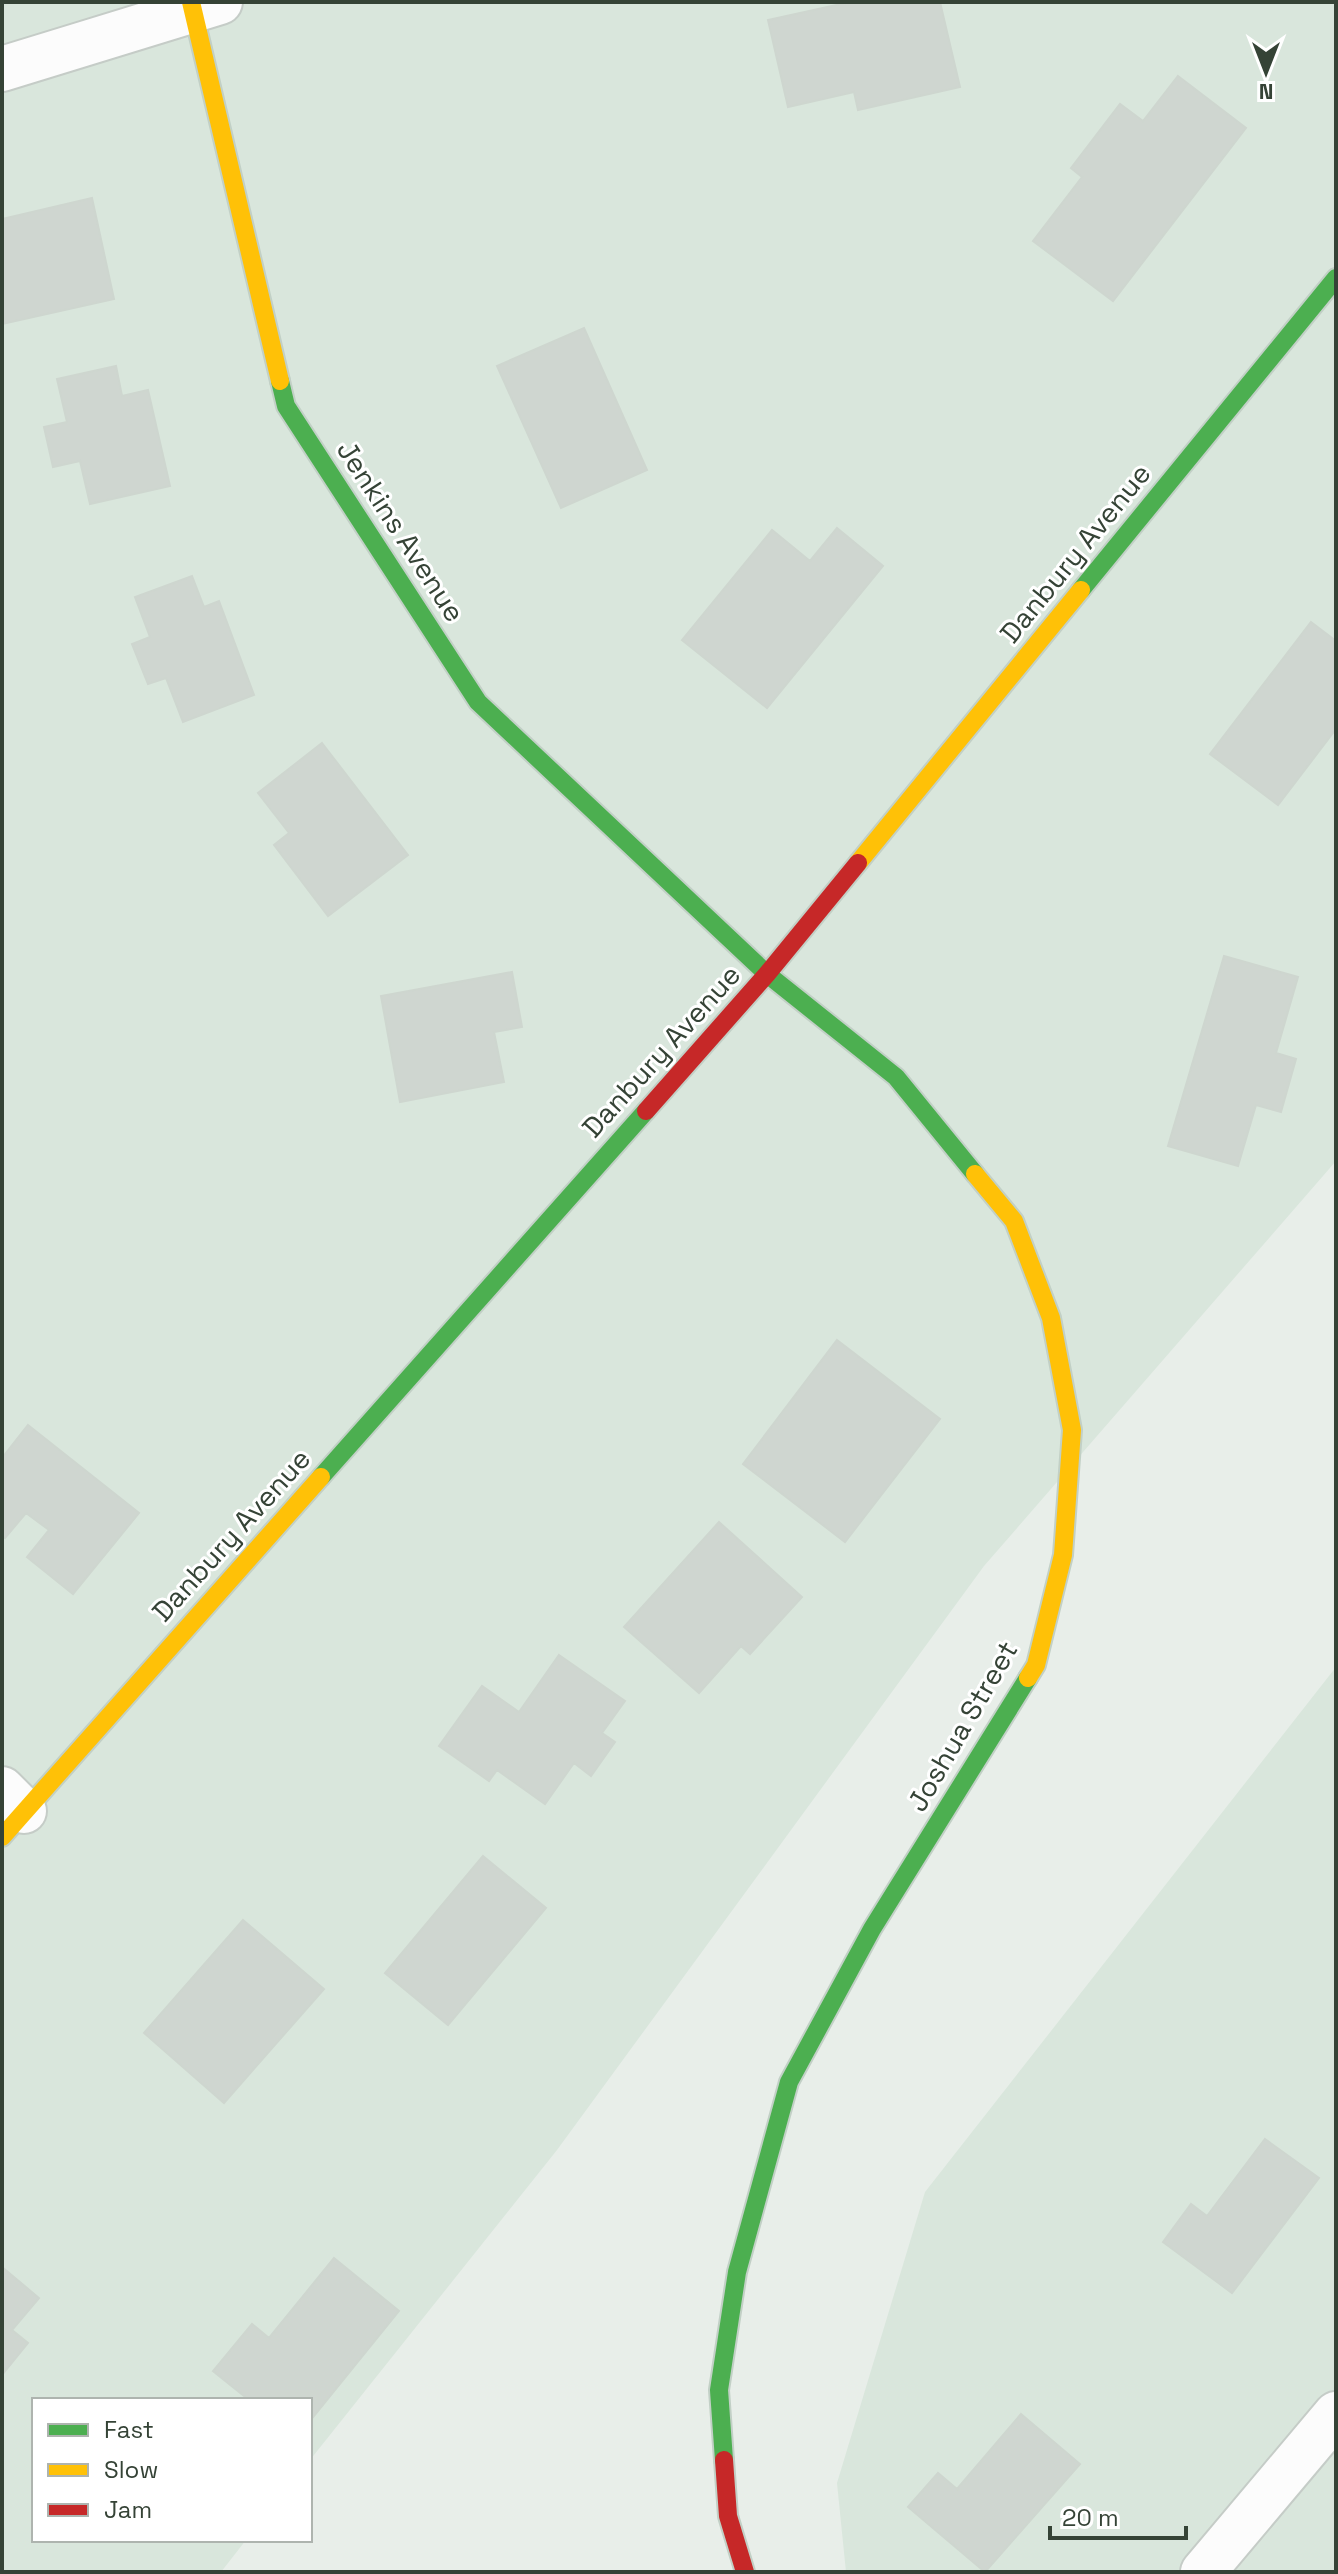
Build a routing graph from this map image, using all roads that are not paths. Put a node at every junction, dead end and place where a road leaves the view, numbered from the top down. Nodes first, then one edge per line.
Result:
1 (202, 5) edge
2 (2, 69) edge
3 (1336, 278) edge
4 (767, 974) junction
5 (9, 1813) edge
6 (1336, 2414) edge
7 (745, 2572) edge
8 (1203, 2572) edge

1 - 2 street
1 - 4 street, Jenkins Avenue
3 - 4 street, Danbury Avenue
4 - 5 street, Danbury Avenue
4 - 7 street, Joshua Street
6 - 8 street

